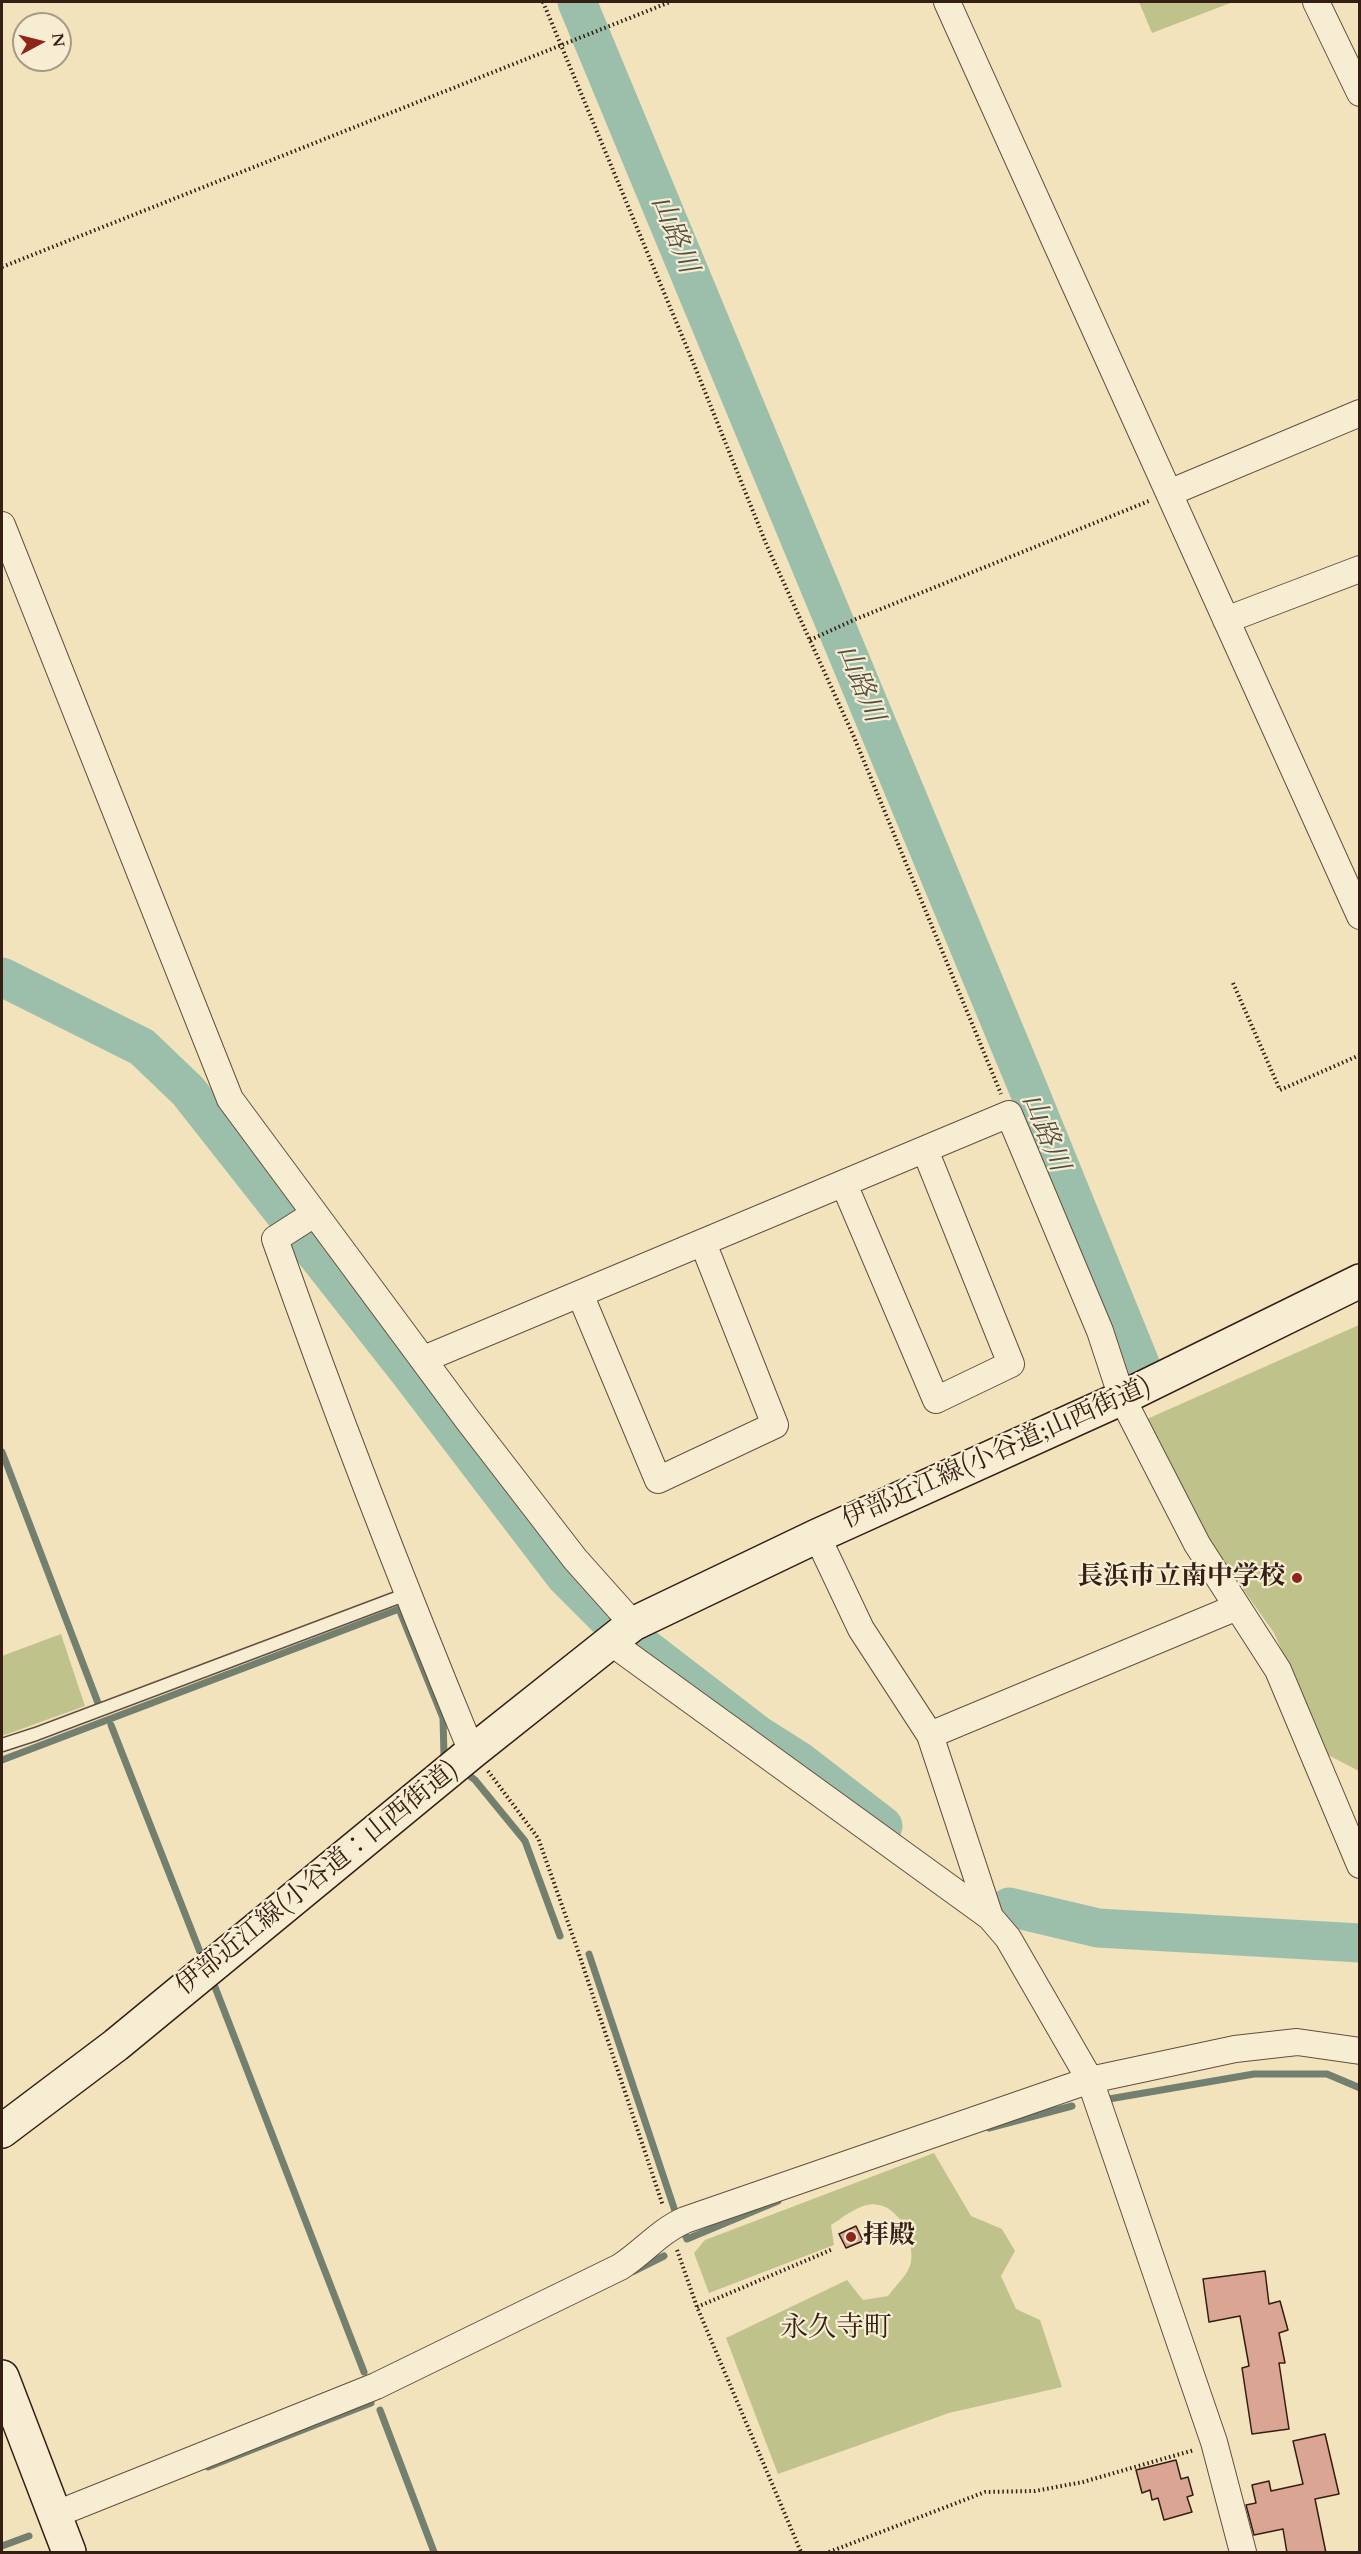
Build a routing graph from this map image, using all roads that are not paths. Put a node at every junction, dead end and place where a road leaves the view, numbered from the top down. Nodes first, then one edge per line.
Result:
1 (946, 2) edge
2 (1316, 2) edge
3 (1359, 93) edge
4 (1359, 413) edge
5 (1169, 493) junction
6 (2, 525) edge
7 (1359, 569) edge
8 (1226, 620) junction
9 (1352, 875) edge
10 (1359, 916) edge
11 (925, 1150) junction
12 (844, 1185) junction
13 (314, 1214) junction
14 (703, 1243) junction
15 (1359, 1281) edge
16 (580, 1294) junction
17 (424, 1359) junction
18 (1122, 1398) junction
19 (817, 1536) junction
20 (407, 1594) junction
21 (1237, 1606) junction
22 (618, 1634) junction
23 (930, 1735) junction
24 (2, 1744) edge
25 (460, 1762) junction
26 (1359, 1865) edge
27 (990, 1917) junction
28 (1359, 2051) edge
29 (1090, 2080) junction
30 (2, 2131) edge
31 (2, 2377) edge
32 (54, 2515) junction
33 (69, 2553) edge
34 (1243, 2553) edge

1 - 5 street
2 - 3 street
4 - 5 street
5 - 8 street
6 - 13 street
7 - 8 street
8 - 9 street
9 - 10 street
11 - 12 street
11 - 12 street
11 - 18 street
12 - 14 street
13 - 17 street
13 - 20 street
14 - 16 street
14 - 16 street
15 - 18 main road, 伊部近江線(小谷道;山西街道)
16 - 17 street
17 - 22 street
18 - 19 main road, 伊部近江線(小谷道;山西街道)
18 - 21 street
19 - 22 main road, 伊部近江線(小谷道;山西街道)
19 - 23 street
20 - 24 lane
20 - 25 street
21 - 23 street
21 - 26 street
22 - 25 main road, 伊部近江線(小谷道：山西街道)
22 - 27 street
23 - 27 street
25 - 30 main road, 伊部近江線(小谷道：山西街道)
27 - 29 street
28 - 29 street
29 - 32 street
29 - 34 street
31 - 32 main road
32 - 33 main road

